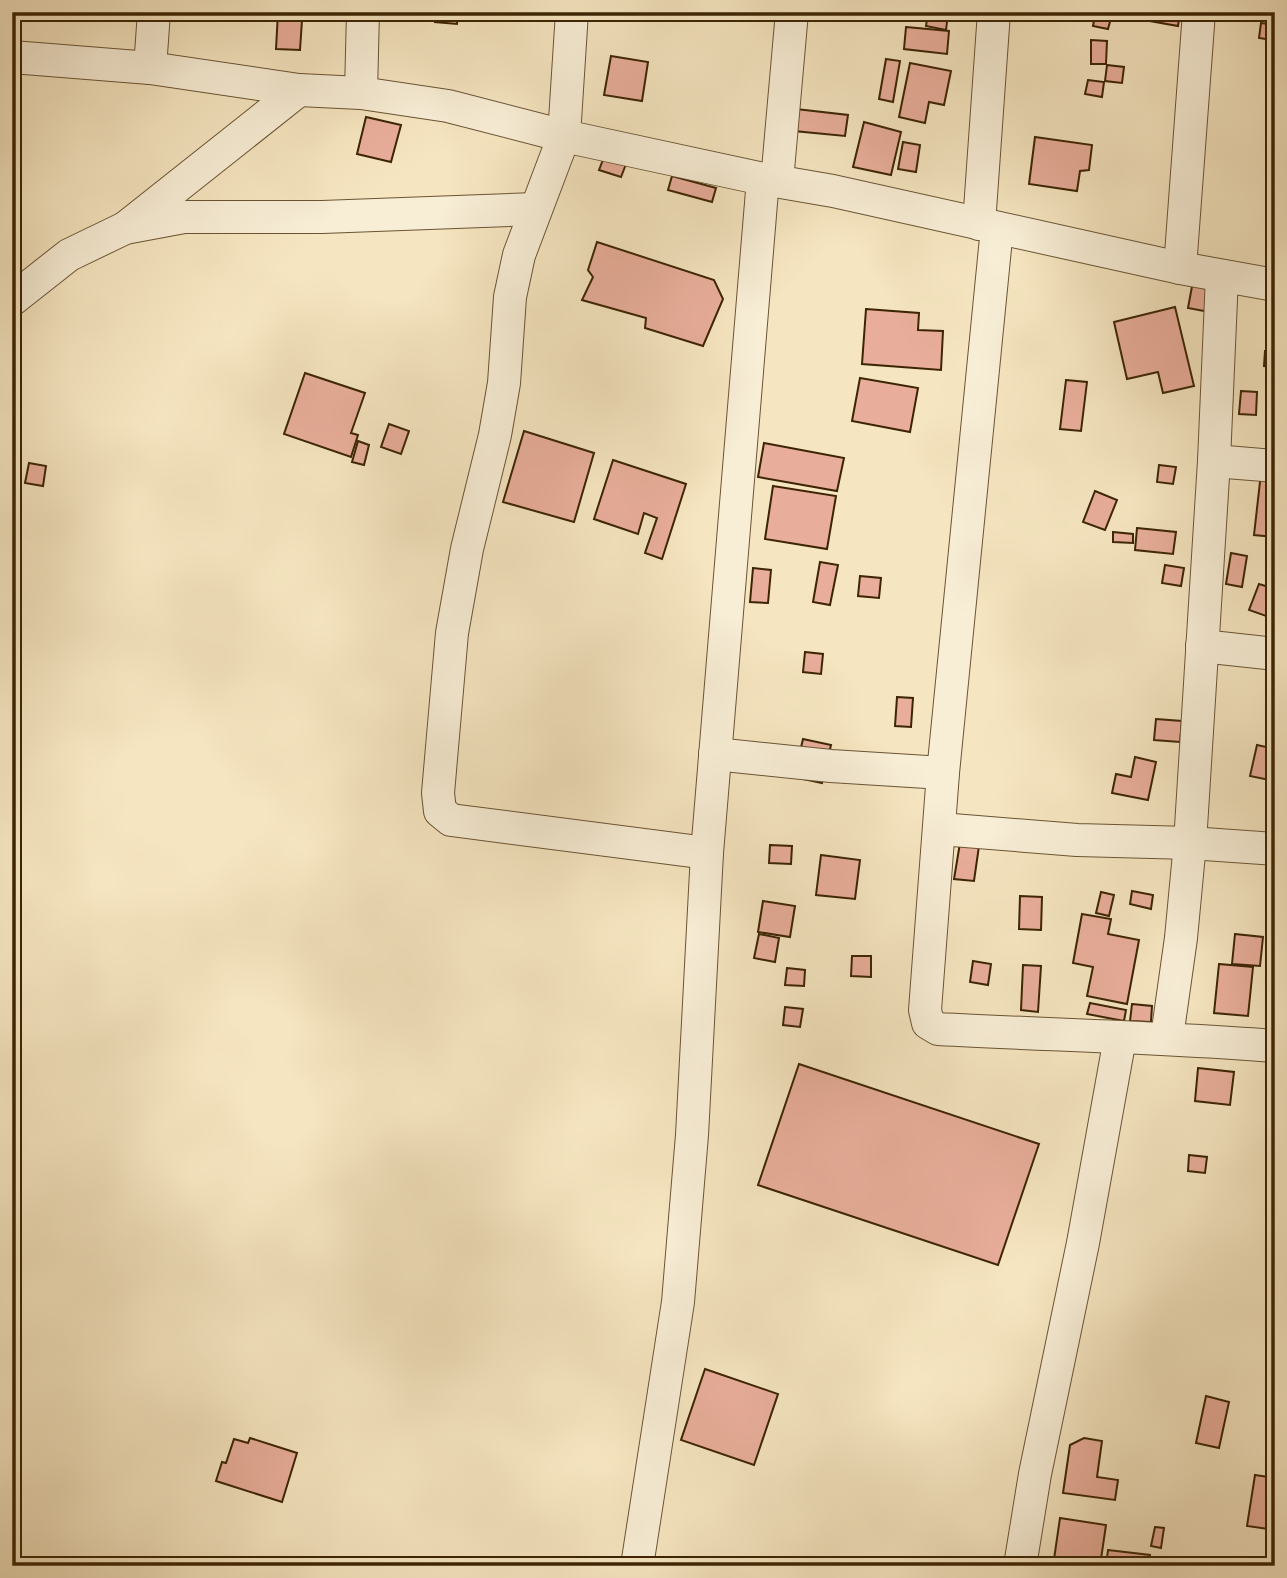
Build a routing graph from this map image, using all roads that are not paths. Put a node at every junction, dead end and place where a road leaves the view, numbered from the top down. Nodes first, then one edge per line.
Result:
1 (154, 12) edge
2 (363, 12) edge
3 (572, 12) edge
4 (792, 12) edge
5 (995, 12) edge
6 (1199, 12) edge
7 (12, 57) edge
8 (150, 68) junction
9 (299, 90) junction
10 (361, 93) junction
11 (564, 136) junction
12 (770, 180) junction
13 (535, 209) junction
14 (988, 226) junction
15 (125, 228) junction
16 (1180, 268) junction
17 (1222, 276) junction
18 (1275, 285) edge
19 (12, 300) edge
20 (1214, 461) junction
21 (1275, 467) edge
22 (1202, 646) junction
23 (1275, 654) edge
24 (715, 754) junction
25 (943, 773) junction
26 (940, 829) junction
27 (1190, 842) junction
28 (1275, 849) edge
29 (707, 853) junction
30 (1167, 1037) junction
31 (1120, 1038) junction
32 (1275, 1045) edge
33 (637, 1566) edge
34 (1020, 1566) edge

1 - 8 street
2 - 10 street
3 - 11 street
4 - 12 street
5 - 14 street
6 - 16 street
7 - 8 street
8 - 9 street
9 - 10 street
9 - 15 street
10 - 11 street
11 - 12 street
11 - 13 street
12 - 14 street
12 - 24 street
13 - 15 street
13 - 29 street
14 - 16 street
14 - 25 street
15 - 19 street
16 - 17 street
17 - 18 street
17 - 20 street
20 - 21 street
20 - 22 street
22 - 23 street
22 - 27 street
24 - 25 street
24 - 29 street
25 - 26 street
26 - 27 street
26 - 31 street
27 - 28 street
27 - 30 street
29 - 33 street
30 - 31 street
30 - 32 street
31 - 34 street

